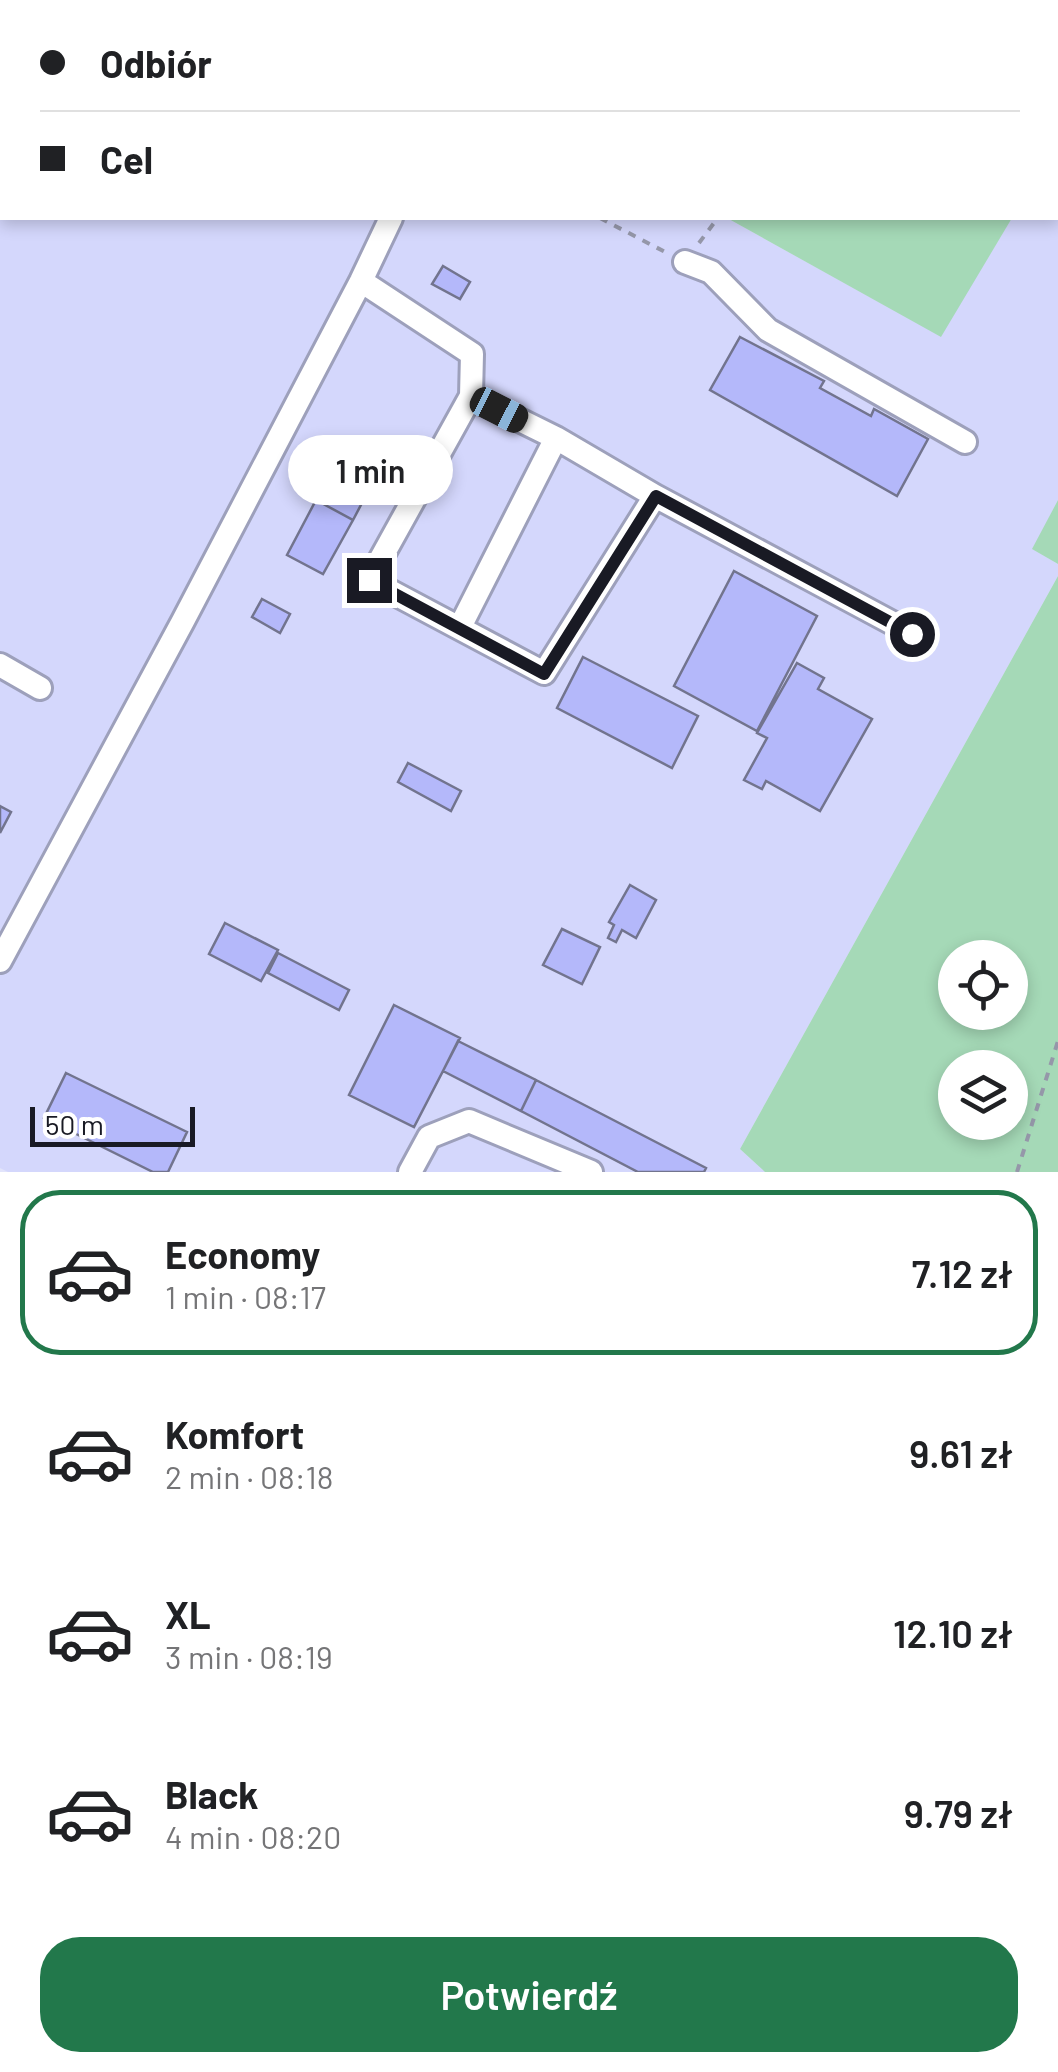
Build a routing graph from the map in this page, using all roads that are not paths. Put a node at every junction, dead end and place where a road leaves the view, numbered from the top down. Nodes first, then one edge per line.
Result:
1 (390, 220) edge
2 (684, 262) road end
3 (361, 281) junction
4 (471, 396) junction
5 (556, 438) junction
6 (965, 442) dead end
7 (656, 496) junction
8 (460, 627) junction
9 (912, 634) dead end
10 (0, 665) edge
11 (40, 688) dead end
12 (8, 921) edge
13 (0, 961) edge
14 (410, 1172) edge
15 (590, 1172) edge

1 - 3 lane
2 - 6 lane
3 - 4 lane
3 - 12 lane
4 - 5 lane
4 - 8 lane
5 - 7 lane
5 - 8 lane
7 - 8 lane
7 - 9 lane
10 - 11 lane
12 - 13 lane
14 - 15 lane

